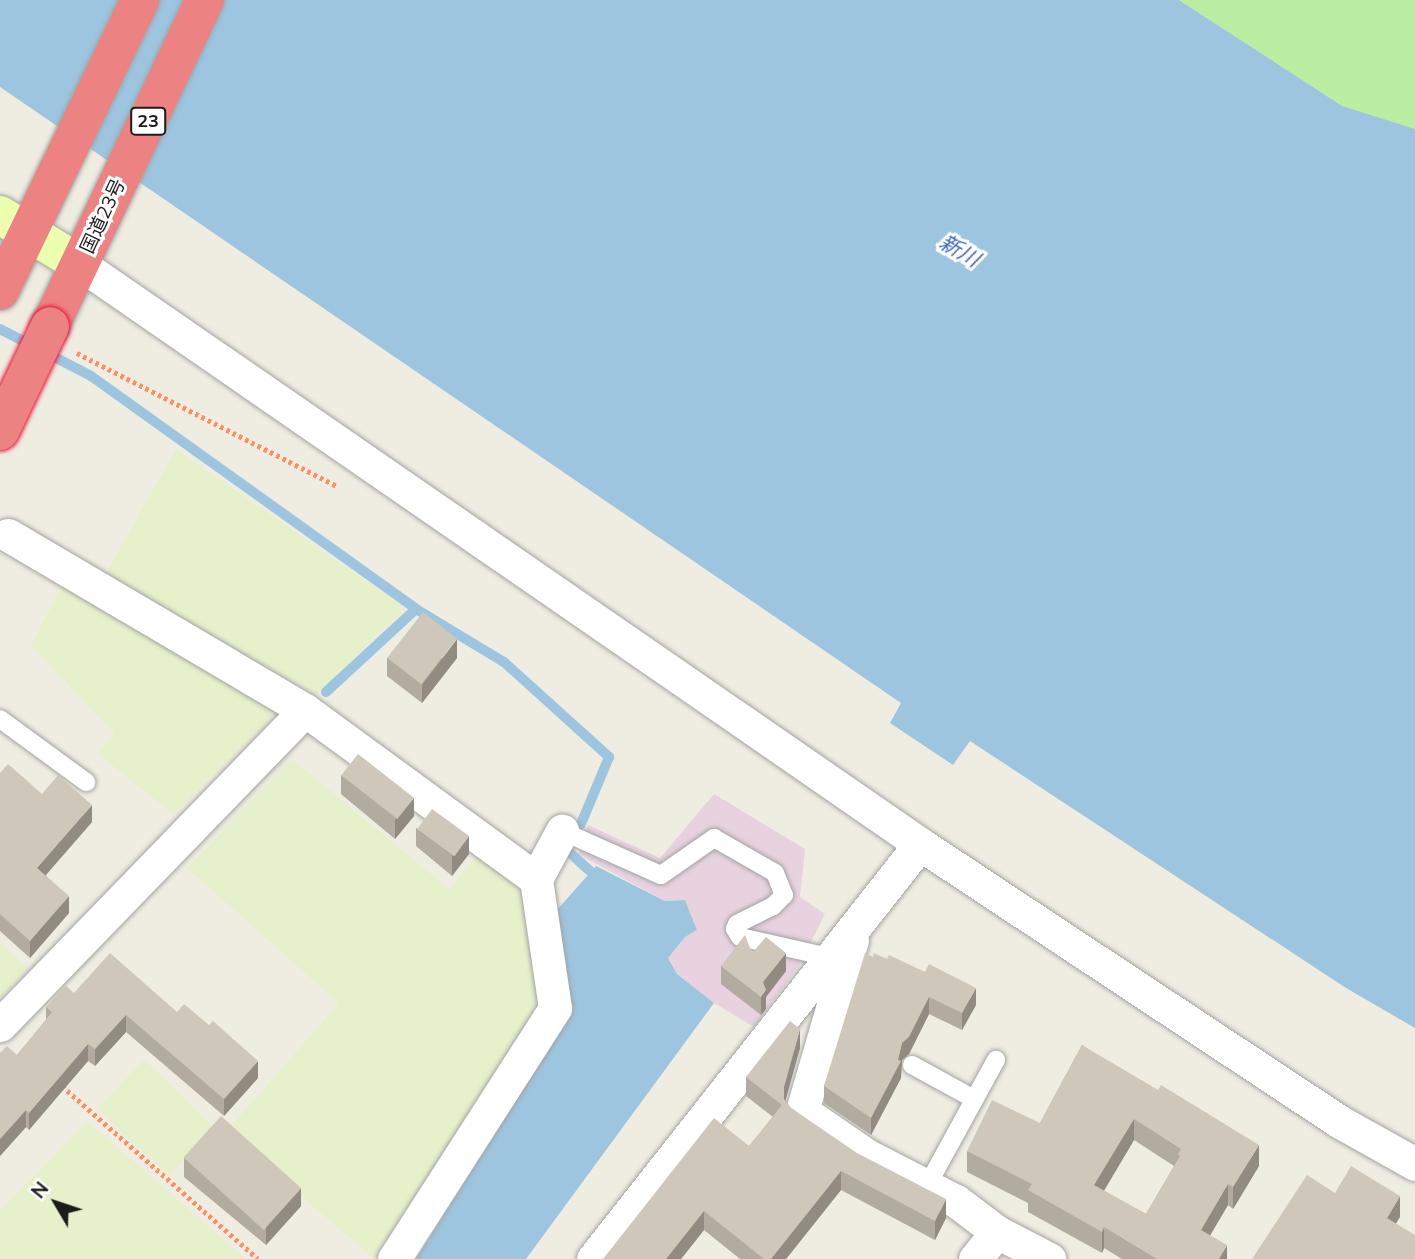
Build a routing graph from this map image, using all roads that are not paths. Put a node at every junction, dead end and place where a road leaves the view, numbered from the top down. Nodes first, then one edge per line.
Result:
1 (140, 0) edge
2 (205, 0) edge
3 (23, 220) edge
4 (85, 253) junction
5 (0, 291) edge
6 (0, 431) edge
7 (3, 540) edge
8 (305, 710) junction
9 (0, 719) edge
10 (86, 782) dead end
11 (562, 831) joint
12 (920, 844) junction
13 (536, 879) junction
14 (859, 918) junction
15 (829, 957) junction
16 (0, 1025) edge
17 (996, 1060) dead end
18 (912, 1065) dead end
19 (974, 1099) junction
20 (1415, 1164) edge
21 (927, 1186) junction
22 (997, 1232) junction
23 (394, 1259) edge
24 (593, 1259) edge
25 (975, 1259) edge
26 (1049, 1259) edge

1 - 3 highway
2 - 4 highway, 国道23号 / 23
3 - 4 street
3 - 5 highway
4 - 6 highway, 国道23号 / 23, bridge
4 - 12 street
7 - 8 street
8 - 13 street
8 - 16 street
9 - 10 lane
11 - 13 street
11 - 15 lane
12 - 14 street
12 - 20 street
13 - 23 street
14 - 15 street
14 - 21 street
15 - 24 street
17 - 19 lane
18 - 19 lane
19 - 21 lane
21 - 22 street
22 - 25 street
22 - 26 street

